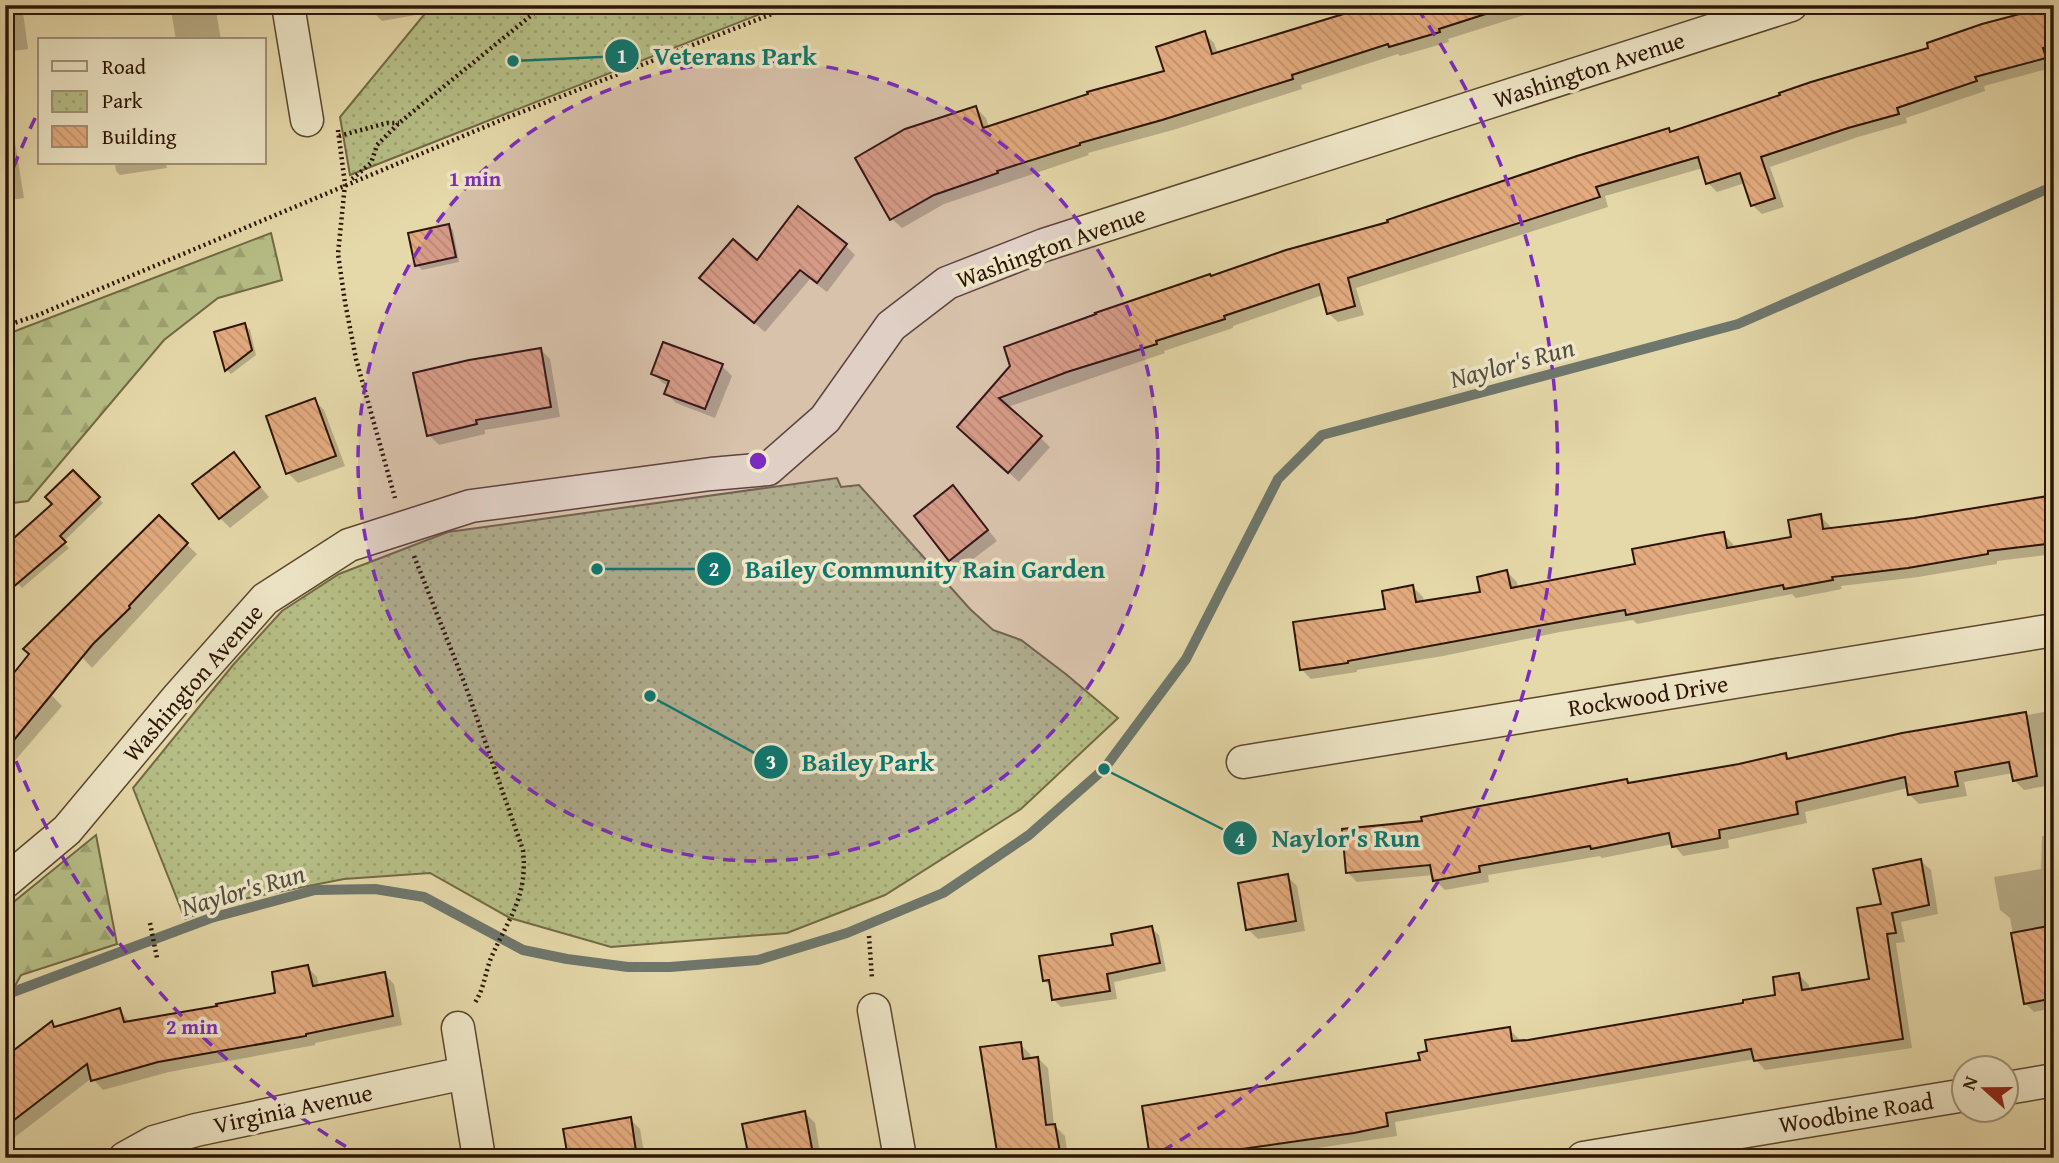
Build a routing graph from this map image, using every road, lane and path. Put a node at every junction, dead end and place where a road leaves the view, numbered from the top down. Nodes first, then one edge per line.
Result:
1 (288, 5) edge
2 (544, 5) edge
3 (795, 5) edge
4 (1791, 5) edge
5 (307, 120) dead end
6 (399, 123) junction
7 (339, 136) dead end
8 (345, 184) junction
9 (5, 326) edge
10 (2054, 630) edge
11 (1243, 762) dead end
12 (5, 882) edge
13 (510, 918) dead end
14 (150, 923) dead end
15 (869, 936) dead end
16 (157, 958) dead end
17 (874, 1010) joint
18 (458, 1028) joint
19 (465, 1073) junction
20 (2054, 1080) edge
21 (2021, 1086) edge
22 (1951, 1097) edge
23 (125, 1158) edge
24 (479, 1158) edge
25 (900, 1158) edge
26 (1583, 1158) edge

1 - 5 street
2 - 6 path
3 - 8 path
4 - 12 street, Washington Avenue
6 - 7 path
6 - 8 path
8 - 9 path
10 - 11 street, Rockwood Drive
13 - 18 path
14 - 16 path
15 - 17 path
17 - 25 street
18 - 19 street
19 - 23 street, Virginia Avenue
19 - 24 street
20 - 21 street
22 - 26 street, Woodbine Road

